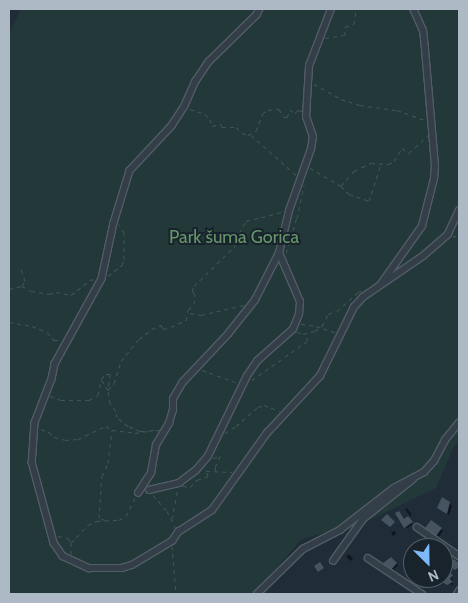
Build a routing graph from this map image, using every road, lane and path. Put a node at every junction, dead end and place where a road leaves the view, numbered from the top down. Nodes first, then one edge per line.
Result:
1 (260, 9) edge
2 (332, 9) edge
3 (356, 9) edge
4 (413, 9) edge
5 (322, 38) junction
6 (308, 82) junction
7 (185, 106) junction
8 (307, 109) junction
9 (431, 120) junction
10 (432, 131) junction
11 (251, 135) junction
12 (381, 165) junction
13 (308, 166) junction
14 (308, 173) dead end
15 (303, 179) junction
16 (341, 186) junction
17 (459, 210) edge
18 (289, 211) junction
19 (115, 221) junction
20 (279, 255) junction
21 (20, 266) dead end
22 (102, 279) junction
23 (22, 286) junction
24 (380, 286) junction
25 (9, 289) edge
26 (373, 290) junction
27 (252, 305) junction
28 (188, 313) junction
29 (9, 322) edge
30 (319, 327) junction
31 (293, 329) junction
32 (341, 334) junction
33 (67, 342) junction
34 (100, 379) junction
35 (108, 390) junction
36 (45, 395) junction
37 (286, 412) junction
38 (35, 423) junction
39 (459, 423) edge
40 (155, 429) junction
41 (112, 430) junction
42 (164, 431) junction
43 (215, 439) junction
44 (205, 460) junction
45 (216, 472) junction
46 (239, 472) junction
47 (413, 478) junction
48 (177, 483) junction
49 (149, 490) joint
50 (138, 493) joint
51 (108, 520) junction
52 (171, 521) junction
53 (417, 527) dead end
54 (178, 532) junction
55 (50, 533) junction
56 (172, 541) junction
57 (71, 543) junction
58 (459, 556) edge
59 (368, 558) dead end
60 (72, 561) junction
61 (333, 561) dead end
62 (459, 591) edge
63 (176, 594) edge
64 (257, 594) edge
65 (422, 594) edge
66 (457, 594) edge

1 - 7 street
2 - 5 street
3 - 5 path
4 - 9 street
5 - 6 street
6 - 8 street
6 - 9 path
7 - 11 path
7 - 19 street
8 - 11 path
8 - 13 street
9 - 10 street
10 - 12 path
10 - 24 street
11 - 15 path
12 - 16 path
12 - 16 path
13 - 14 path
13 - 15 street
13 - 16 path
15 - 18 street
15 - 20 path
17 - 24 street
18 - 20 street
18 - 28 path
19 - 22 street
19 - 22 path
20 - 27 street
20 - 31 street
21 - 23 path
22 - 23 path
22 - 33 street
23 - 25 path
24 - 26 street
26 - 30 path
26 - 32 street
27 - 28 path
27 - 42 street
28 - 35 path
29 - 33 path
30 - 31 path
30 - 31 path
30 - 32 path
31 - 43 street
32 - 37 street
33 - 36 street
34 - 35 path
34 - 35 path
34 - 36 path
35 - 40 path
36 - 38 street
37 - 43 path
37 - 46 street
38 - 41 path
38 - 55 street
39 - 47 street
40 - 41 path
40 - 42 path
41 - 51 path
42 - 50 street
43 - 44 street
44 - 45 path
44 - 48 street
45 - 46 path
45 - 48 path
46 - 54 street
47 - 61 street
47 - 64 street
48 - 49 street
48 - 52 path
49 - 52 path
50 - 51 path
51 - 57 path
52 - 54 path
53 - 58 street
54 - 56 street
55 - 57 path
55 - 60 street
56 - 60 street
56 - 63 path
57 - 60 path
59 - 65 street
62 - 66 street

